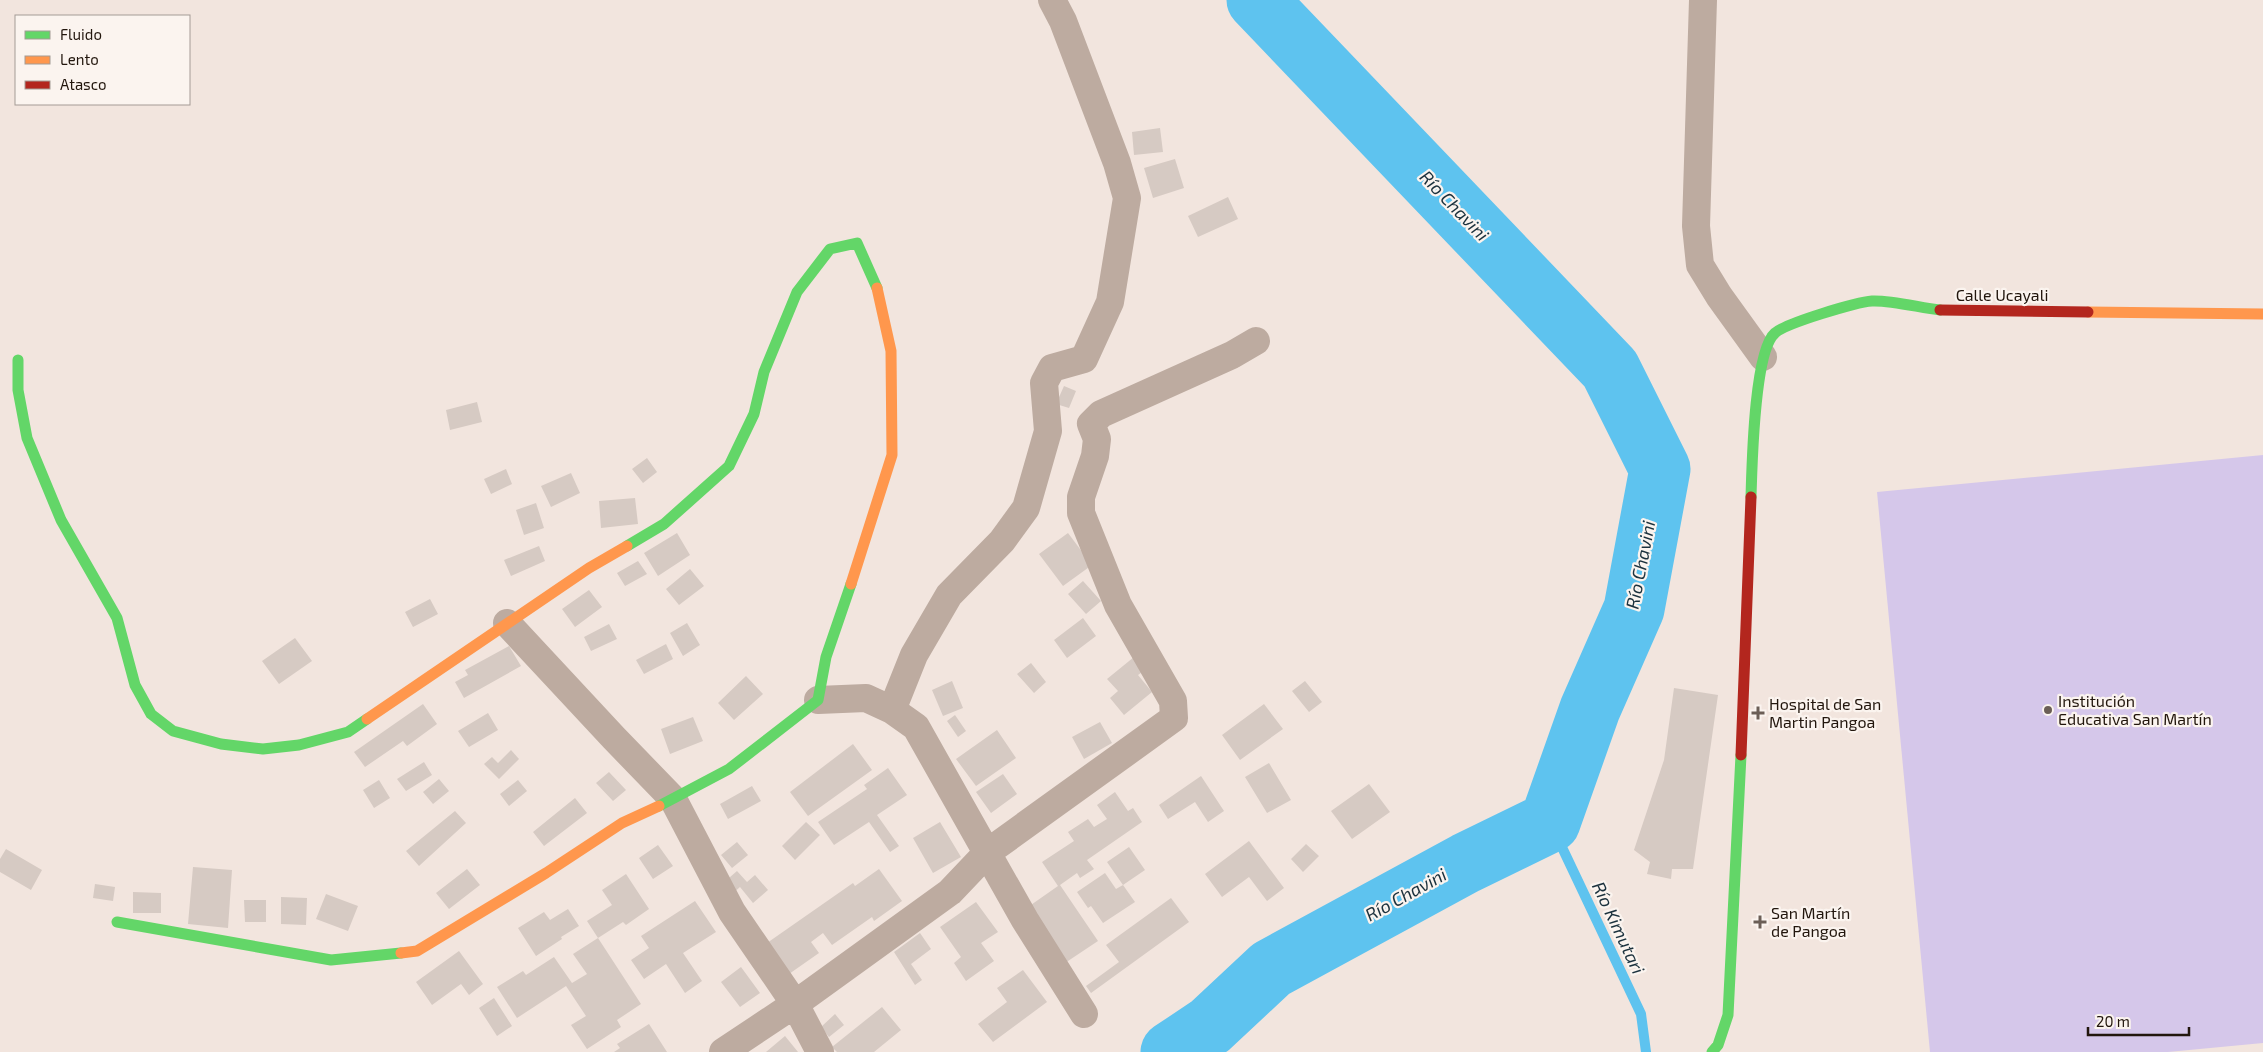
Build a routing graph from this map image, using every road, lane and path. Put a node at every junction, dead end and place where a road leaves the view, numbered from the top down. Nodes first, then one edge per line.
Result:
1 (1052, 0) edge
2 (1703, 0) edge
3 (2263, 314) edge
4 (1256, 341) dead end
5 (1763, 356) junction
6 (18, 360) dead end
7 (507, 623) junction
8 (818, 700) junction
9 (892, 710) junction
10 (673, 799) junction
11 (988, 852) junction
12 (117, 922) dead end
13 (795, 1004) junction
14 (1084, 1014) dead end
15 (723, 1052) edge
16 (820, 1052) edge
17 (1712, 1052) edge

1 - 9 street
2 - 5 street
3 - 5 street, Calle Ucayali
4 - 11 street
5 - 17 street, Calle Ucayali
6 - 7 street
7 - 8 street
7 - 10 street
8 - 9 street
8 - 10 street
9 - 11 street
10 - 12 street
10 - 13 street
11 - 13 street
11 - 14 street
13 - 15 street
13 - 16 street

